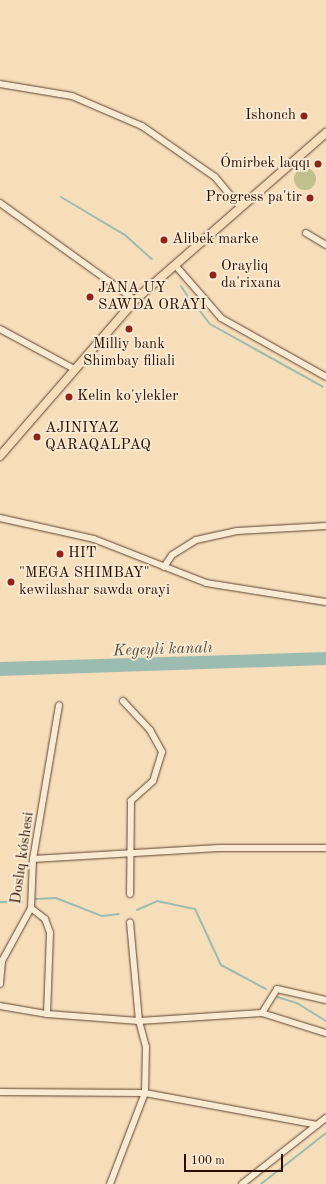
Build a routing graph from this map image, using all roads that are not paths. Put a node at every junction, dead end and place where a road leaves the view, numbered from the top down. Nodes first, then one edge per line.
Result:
1 (0, 84) edge
2 (326, 134) edge
3 (0, 202) edge
4 (240, 207) junction
5 (306, 234) dead end
6 (326, 245) edge
7 (175, 265) junction
8 (135, 300) junction
9 (0, 329) edge
10 (74, 369) junction
11 (326, 377) edge
12 (0, 456) edge
13 (0, 518) edge
14 (326, 526) edge
15 (164, 567) junction
16 (326, 602) edge
17 (122, 701) dead end
18 (59, 705) dead end
19 (326, 848) edge
20 (129, 853) junction
21 (33, 859) junction
22 (130, 894) dead end
23 (31, 908) junction
24 (130, 922) dead end
25 (1, 961) edge
26 (0, 984) edge
27 (326, 1000) edge
28 (0, 1006) edge
29 (262, 1013) junction
30 (47, 1014) junction
31 (139, 1021) junction
32 (326, 1033) edge
33 (0, 1092) edge
34 (145, 1093) junction
35 (326, 1118) edge
36 (317, 1125) junction
37 (110, 1184) edge
38 (242, 1184) edge

1 - 4 street
2 - 4 main road
3 - 8 street
4 - 7 main road
5 - 6 street
7 - 8 main road
7 - 11 street
8 - 10 main road
9 - 10 street
10 - 12 main road
13 - 15 street
14 - 15 street
15 - 16 street
17 - 20 street
18 - 21 street, Doslıq kóshesi
19 - 20 street
20 - 21 street
20 - 22 street
21 - 23 street, Doslıq kóshesi
23 - 25 street, Doslıq kóshesi
23 - 30 street
24 - 31 street
25 - 26 street, Doslıq kóshesi
27 - 29 street
28 - 30 street
29 - 31 street
29 - 32 street
30 - 31 street
31 - 34 street
33 - 34 street
34 - 36 street
34 - 37 street
35 - 36 street
36 - 38 street

